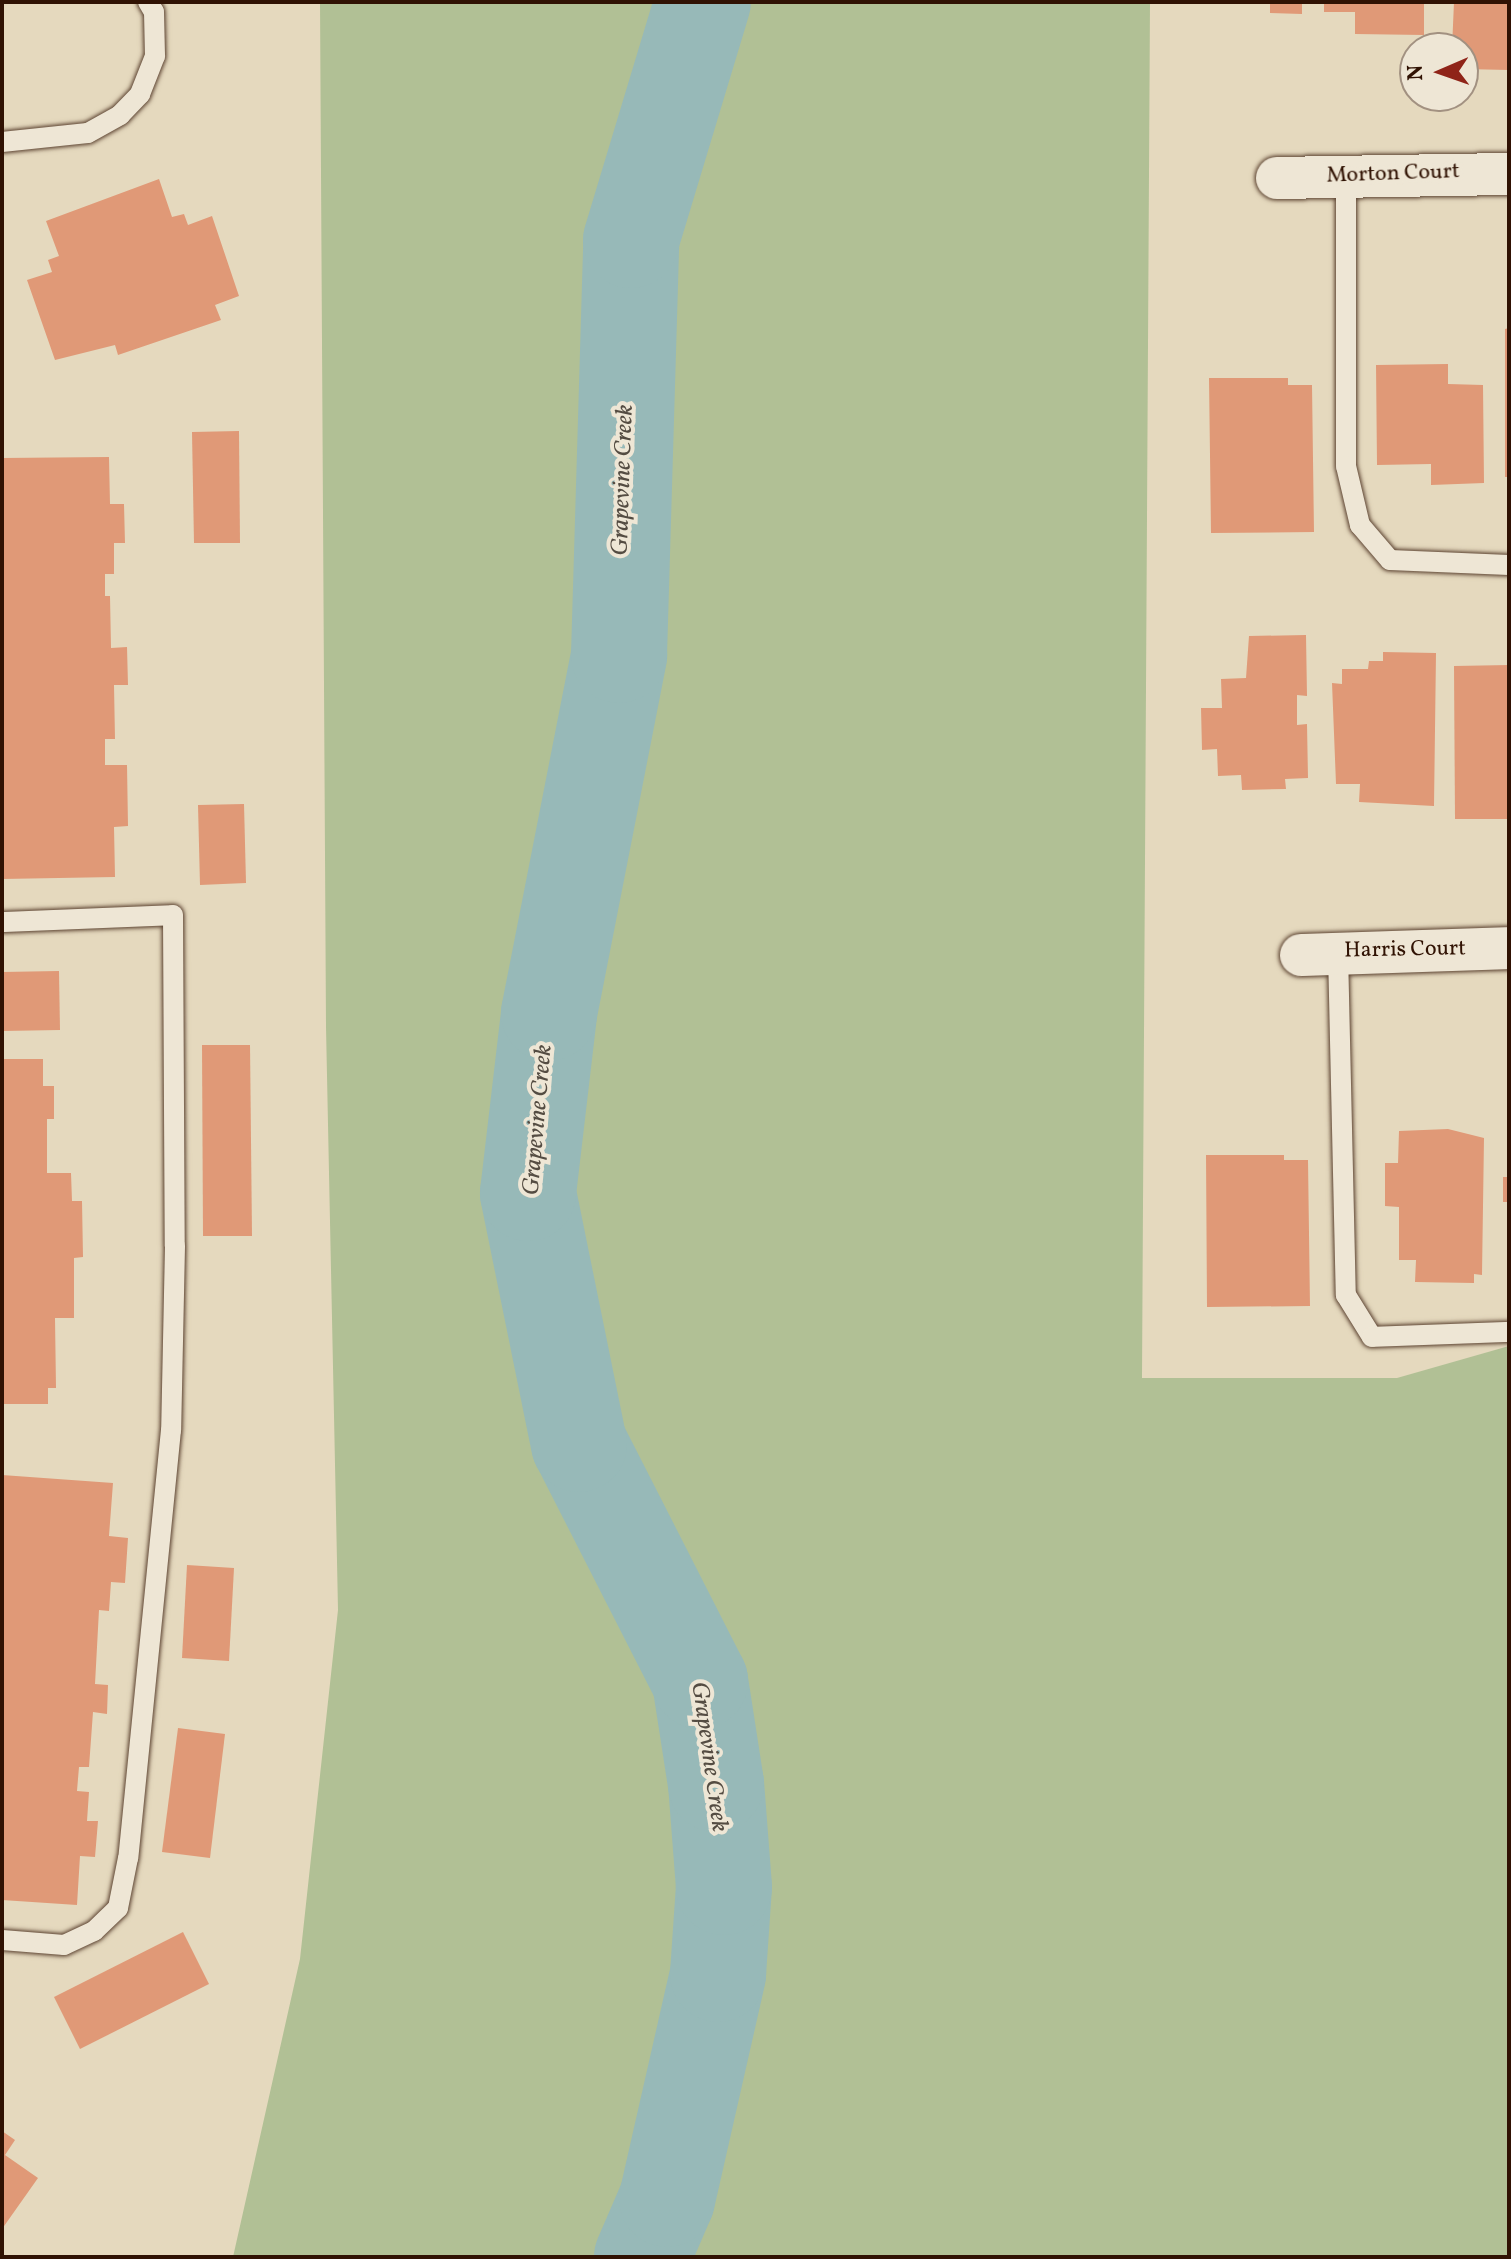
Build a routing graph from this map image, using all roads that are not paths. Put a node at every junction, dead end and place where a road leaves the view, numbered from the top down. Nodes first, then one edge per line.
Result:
1 (148, 2) edge
2 (2, 142) edge
3 (1509, 174) edge
4 (1346, 176) junction
5 (1277, 178) dead end
6 (1509, 565) edge
7 (2, 922) edge
8 (1509, 948) edge
9 (1320, 954) joint
10 (1509, 1332) edge
11 (2, 1940) edge

1 - 2 lane
3 - 4 street, Morton Court
4 - 5 street, Morton Court
4 - 6 lane
7 - 11 lane
8 - 9 street, Harris Court
9 - 10 lane

